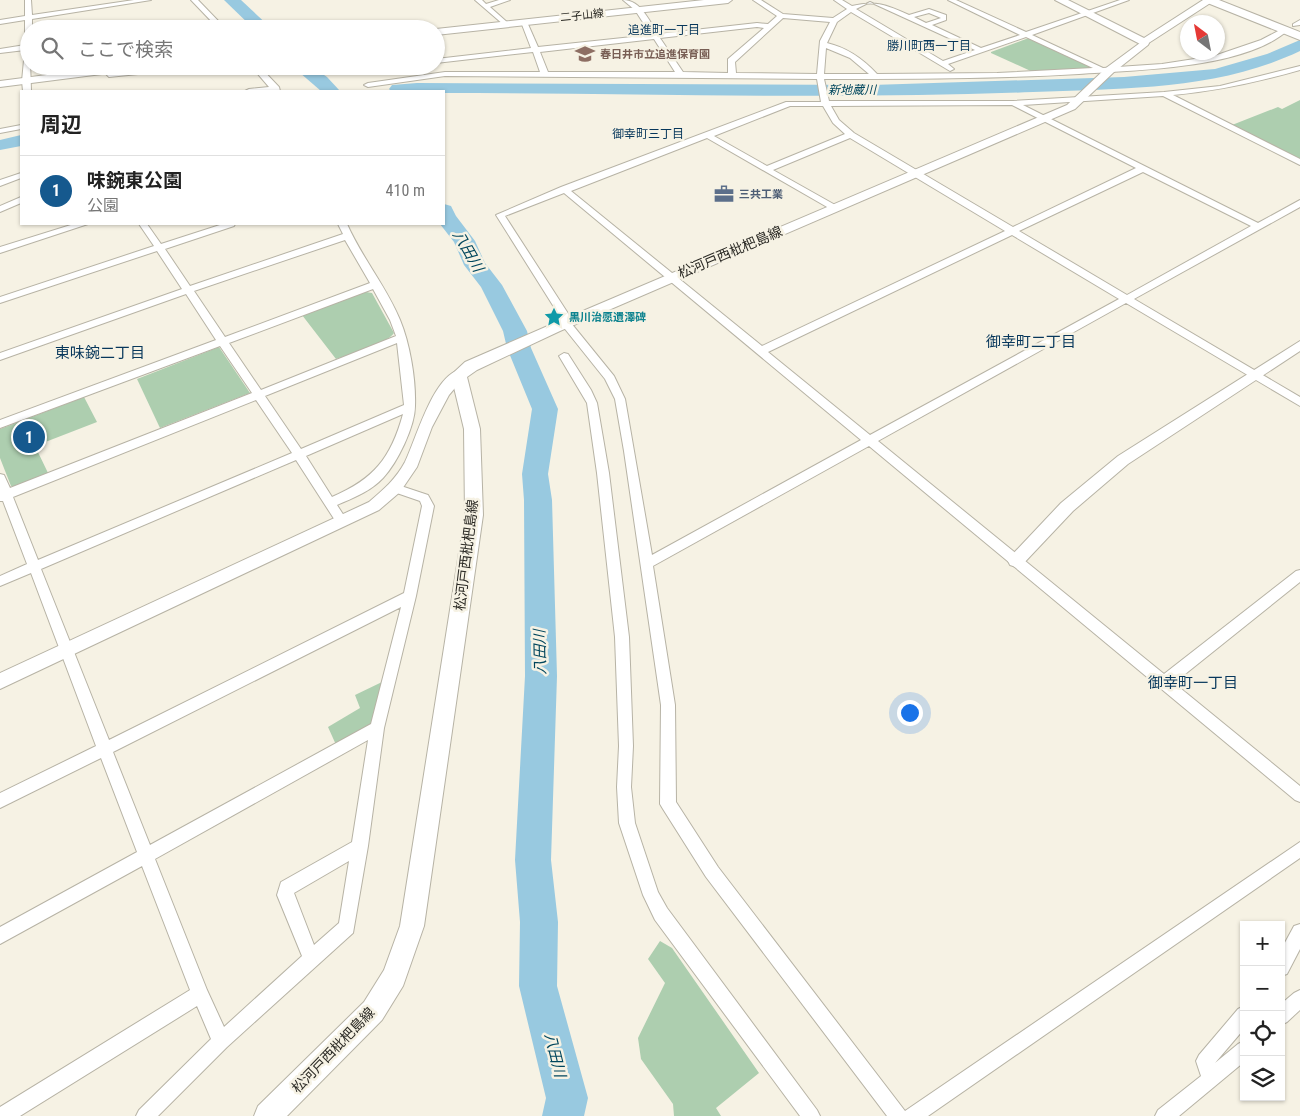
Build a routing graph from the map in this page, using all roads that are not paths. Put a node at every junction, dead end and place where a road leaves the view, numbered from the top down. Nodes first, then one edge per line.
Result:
1 (28, 0) edge
2 (148, 0) edge
3 (194, 0) edge
4 (478, 0) edge
5 (507, 0) edge
6 (626, 0) edge
7 (728, 0) edge
8 (756, 0) edge
9 (837, 0) edge
10 (870, 0) edge
11 (951, 0) edge
12 (972, 0) edge
13 (1060, 0) edge
14 (1125, 0) edge
15 (1210, 0) edge
16 (1231, 0) edge
17 (961, 5) junction
18 (485, 6) junction
19 (638, 9) junction
20 (851, 9) junction
21 (1087, 14) junction
22 (781, 16) junction
23 (908, 17) junction
24 (28, 18) junction
25 (214, 20) edge
26 (836, 20) junction
27 (0, 22) edge
28 (524, 22) junction
29 (506, 24) junction
30 (925, 25) junction
31 (769, 26) junction
32 (1295, 29) edge
33 (445, 31) edge
34 (1027, 36) junction
35 (654, 37) junction
36 (1144, 43) junction
37 (824, 45) junction
38 (20, 48) edge
39 (534, 50) junction
40 (0, 51) edge
41 (982, 51) junction
42 (445, 60) edge
43 (942, 64) junction
44 (1298, 70) edge
45 (1106, 71) junction
46 (445, 74) edge
47 (545, 74) junction
48 (680, 74) junction
49 (76, 75) edge
50 (263, 75) edge
51 (438, 75) edge
52 (732, 75) junction
53 (819, 77) junction
54 (874, 77) junction
55 (963, 77) junction
56 (0, 84) edge
57 (368, 85) dead end
58 (26, 86) edge
59 (276, 90) edge
60 (1164, 94) junction
61 (1083, 98) junction
62 (1013, 103) junction
63 (826, 104) junction
64 (1044, 119) junction
65 (20, 126) edge
66 (0, 131) edge
67 (707, 135) junction
68 (852, 136) junction
69 (1300, 162) edge
70 (766, 169) junction
71 (1142, 169) junction
72 (916, 174) junction
73 (20, 175) edge
74 (0, 183) edge
75 (564, 189) junction
76 (20, 200) edge
77 (1300, 203) edge
78 (834, 208) junction
79 (0, 209) edge
80 (80, 225) edge
81 (144, 225) edge
82 (229, 225) edge
83 (343, 225) edge
84 (1257, 226) junction
85 (1013, 231) junction
86 (347, 236) junction
87 (158, 248) junction
88 (0, 250) edge
89 (671, 278) junction
90 (374, 285) junction
91 (188, 290) junction
92 (1126, 299) junction
93 (0, 300) edge
94 (561, 326) junction
95 (401, 338) junction
96 (222, 342) junction
97 (1300, 345) edge
98 (761, 351) junction
99 (564, 356) dead end
100 (0, 358) edge
101 (465, 371) junction
102 (1254, 374) junction
103 (258, 395) junction
104 (1300, 402) edge
105 (410, 407) junction
106 (0, 424) edge
107 (868, 441) junction
108 (298, 453) junction
109 (0, 478) edge
110 (395, 488) junction
111 (3, 496) edge
112 (330, 503) junction
113 (342, 522) junction
114 (1016, 561) junction
115 (646, 564) junction
116 (34, 566) junction
117 (1300, 575) edge
118 (0, 581) edge
119 (410, 596) junction
120 (67, 650) junction
121 (0, 681) edge
122 (1163, 683) junction
123 (377, 728) junction
124 (106, 748) junction
125 (1300, 795) edge
126 (0, 801) edge
127 (360, 846) junction
128 (1300, 849) edge
129 (146, 855) junction
130 (1300, 932) edge
131 (0, 936) edge
132 (312, 960) junction
133 (1282, 966) edge
134 (200, 994) junction
135 (1300, 999) edge
136 (1285, 1012) edge
137 (1240, 1021) edge
138 (221, 1041) junction
139 (1240, 1054) edge
140 (1211, 1079) junction
141 (3, 1116) edge
142 (145, 1116) edge
143 (268, 1116) edge
144 (811, 1116) edge
145 (898, 1116) edge
146 (912, 1116) edge
147 (1164, 1116) edge

1 - 24 street
2 - 24 street
3 - 25 street
4 - 18 street
5 - 18 street
6 - 19 street
7 - 19 street, 二子山線
8 - 22 street
9 - 20 street
10 - 20 street
10 - 23 street
11 - 17 street
12 - 17 street
13 - 21 main road
14 - 21 street
15 - 32 highway
15 - 36 main road
16 - 32 highway
17 - 34 street
18 - 29 street
19 - 28 street, 二子山線
19 - 35 street
20 - 26 street
20 - 43 street
21 - 34 street
21 - 36 main road
22 - 26 street
22 - 31 street
23 - 30 street
23 - 30 street
24 - 27 street
26 - 37 street
28 - 29 street, 二子山線
28 - 39 street
29 - 33 street, 二子山線
30 - 41 street
31 - 35 street
31 - 52 street
32 - 45 street
34 - 41 street
34 - 45 street
35 - 39 street
35 - 48 street
36 - 45 main road, 松河戸西枇杷島線
37 - 53 street
37 - 54 street
38 - 40 street
39 - 42 street
39 - 47 street
41 - 43 street
43 - 55 street
44 - 60 street
45 - 55 street
45 - 61 main road, 松河戸西枇杷島線
46 - 47 street
47 - 48 street
48 - 52 street
49 - 58 street
50 - 59 street
51 - 57 street
52 - 53 street
53 - 54 street
53 - 63 street
54 - 55 street
56 - 58 street
60 - 61 street
60 - 69 street
61 - 62 street
61 - 64 main road, 松河戸西枇杷島線
62 - 63 street
62 - 64 street
63 - 67 street
63 - 68 street
64 - 71 street
64 - 72 main road, 松河戸西枇杷島線
65 - 66 street
67 - 70 street
67 - 75 street
68 - 70 street
68 - 72 street
70 - 78 street
71 - 84 street
71 - 85 street
72 - 78 main road, 松河戸西枇杷島線
72 - 85 street
73 - 74 street
75 - 89 street
75 - 94 street
76 - 79 street
77 - 84 street
78 - 89 main road, 松河戸西枇杷島線
80 - 88 street
81 - 87 street
82 - 87 street
83 - 86 street
84 - 92 street
85 - 92 street
85 - 98 street
86 - 90 street
86 - 91 street
87 - 91 street
87 - 93 street
89 - 94 main road, 松河戸西枇杷島線
89 - 98 street
90 - 95 street
90 - 96 street
91 - 96 street
91 - 100 street
92 - 102 street
92 - 107 street
94 - 101 main road, 松河戸西枇杷島線
94 - 115 street
95 - 103 street
95 - 105 street
96 - 103 street
96 - 106 street
97 - 102 street
98 - 107 street
99 - 144 street
101 - 110 street
101 - 143 main road, 松河戸西枇杷島線
102 - 104 street
102 - 114 street
103 - 108 street
103 - 111 street
105 - 108 street
105 - 112 street
107 - 114 street
107 - 115 street
108 - 112 street
108 - 116 street
109 - 111 street
110 - 113 street
110 - 119 street
111 - 116 street
112 - 113 street
113 - 120 street
114 - 122 street
115 - 145 street
116 - 118 street
116 - 120 street
117 - 122 street
119 - 123 street
119 - 124 street
120 - 121 street
120 - 124 street
122 - 125 street
123 - 127 street
123 - 129 street
124 - 126 street
124 - 129 street
127 - 132 street
127 - 132 street
128 - 146 street
129 - 131 street
129 - 134 street
130 - 133 street
132 - 138 street
134 - 138 street
134 - 141 street
135 - 136 street
137 - 140 street
138 - 142 street
139 - 140 street
140 - 147 street

